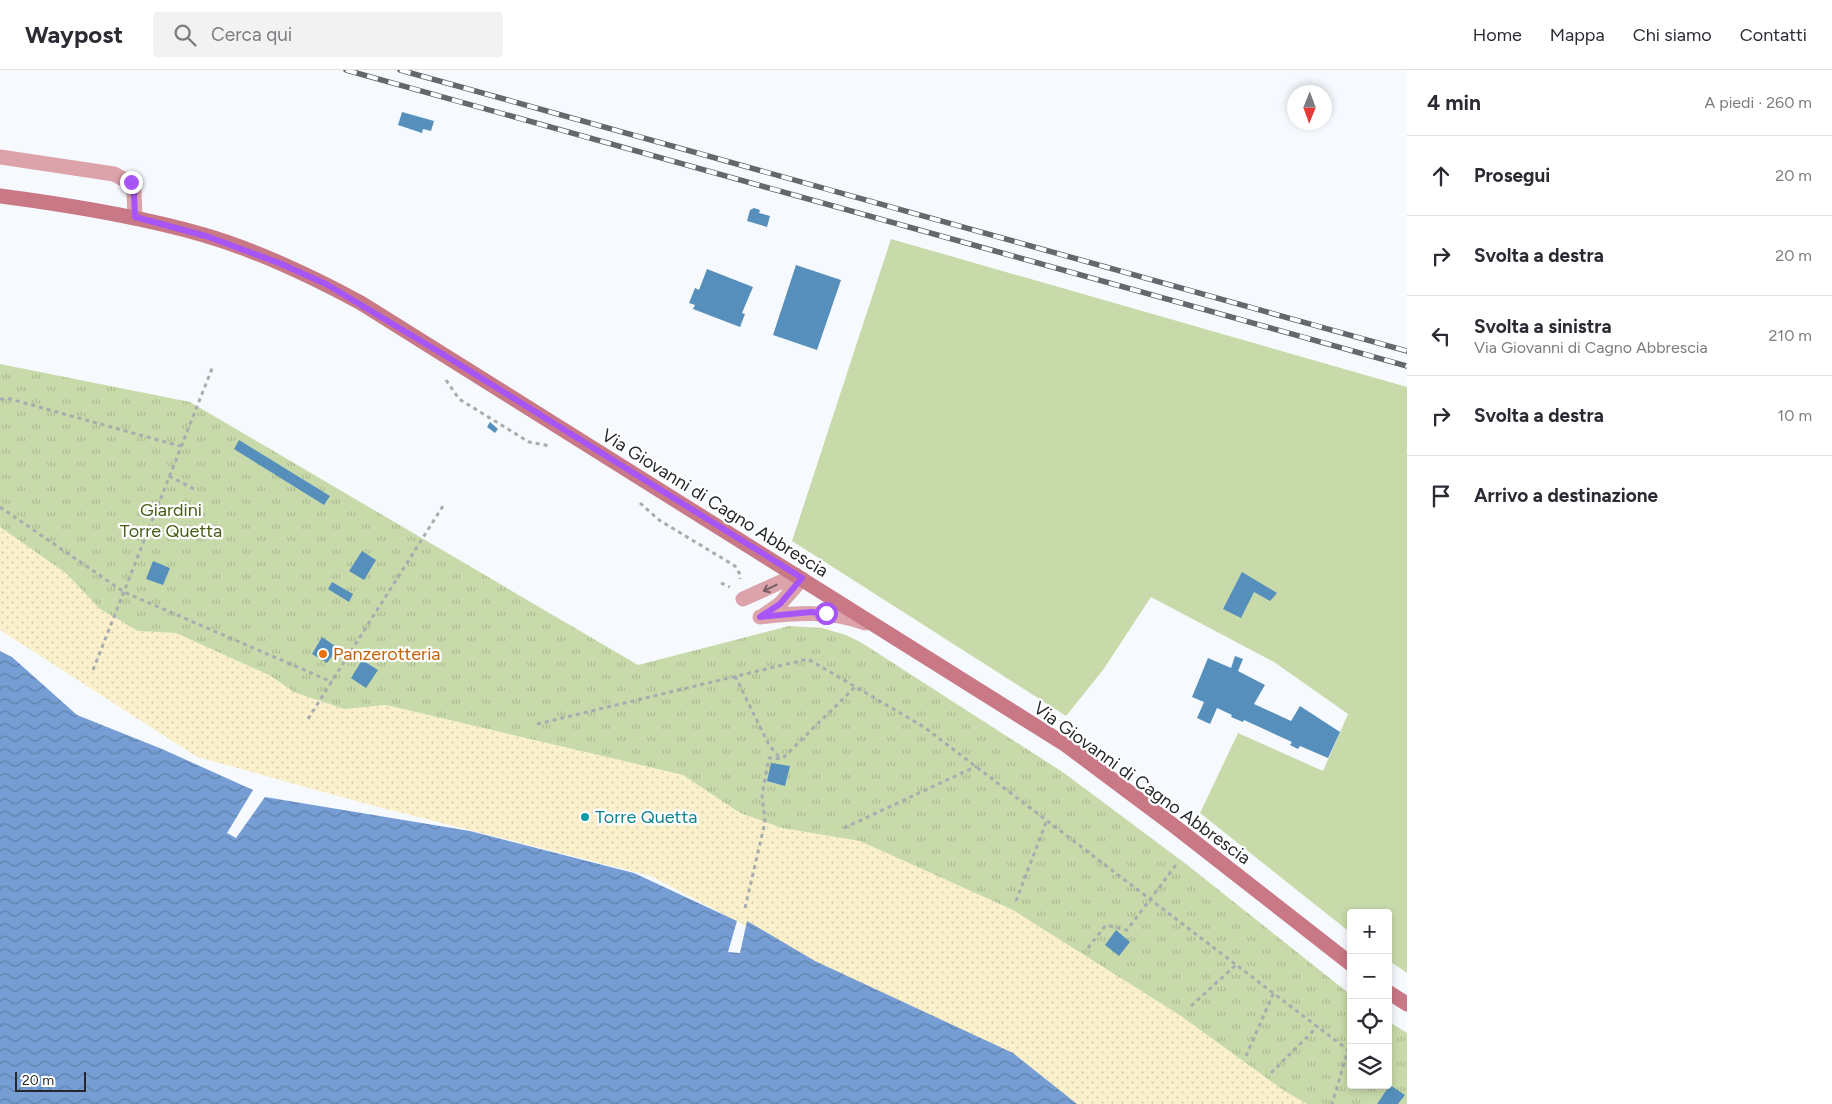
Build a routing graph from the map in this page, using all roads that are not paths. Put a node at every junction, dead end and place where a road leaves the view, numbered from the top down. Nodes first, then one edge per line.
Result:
1 (0, 157) edge
2 (0, 196) edge
3 (135, 217) junction
4 (799, 577) junction
5 (743, 599) dead end
6 (884, 630) junction
7 (1347, 961) edge
8 (1392, 995) edge
9 (1407, 1004) edge

1 - 3 street
2 - 3 main road, Via Giovanni di Cagno Abbrescia
3 - 4 main road, Via Giovanni di Cagno Abbrescia
4 -> 5 street
4 - 6 main road, Via Giovanni di Cagno Abbrescia
4 - 6 street
6 - 7 main road, Via Giovanni di Cagno Abbrescia
8 - 9 main road

